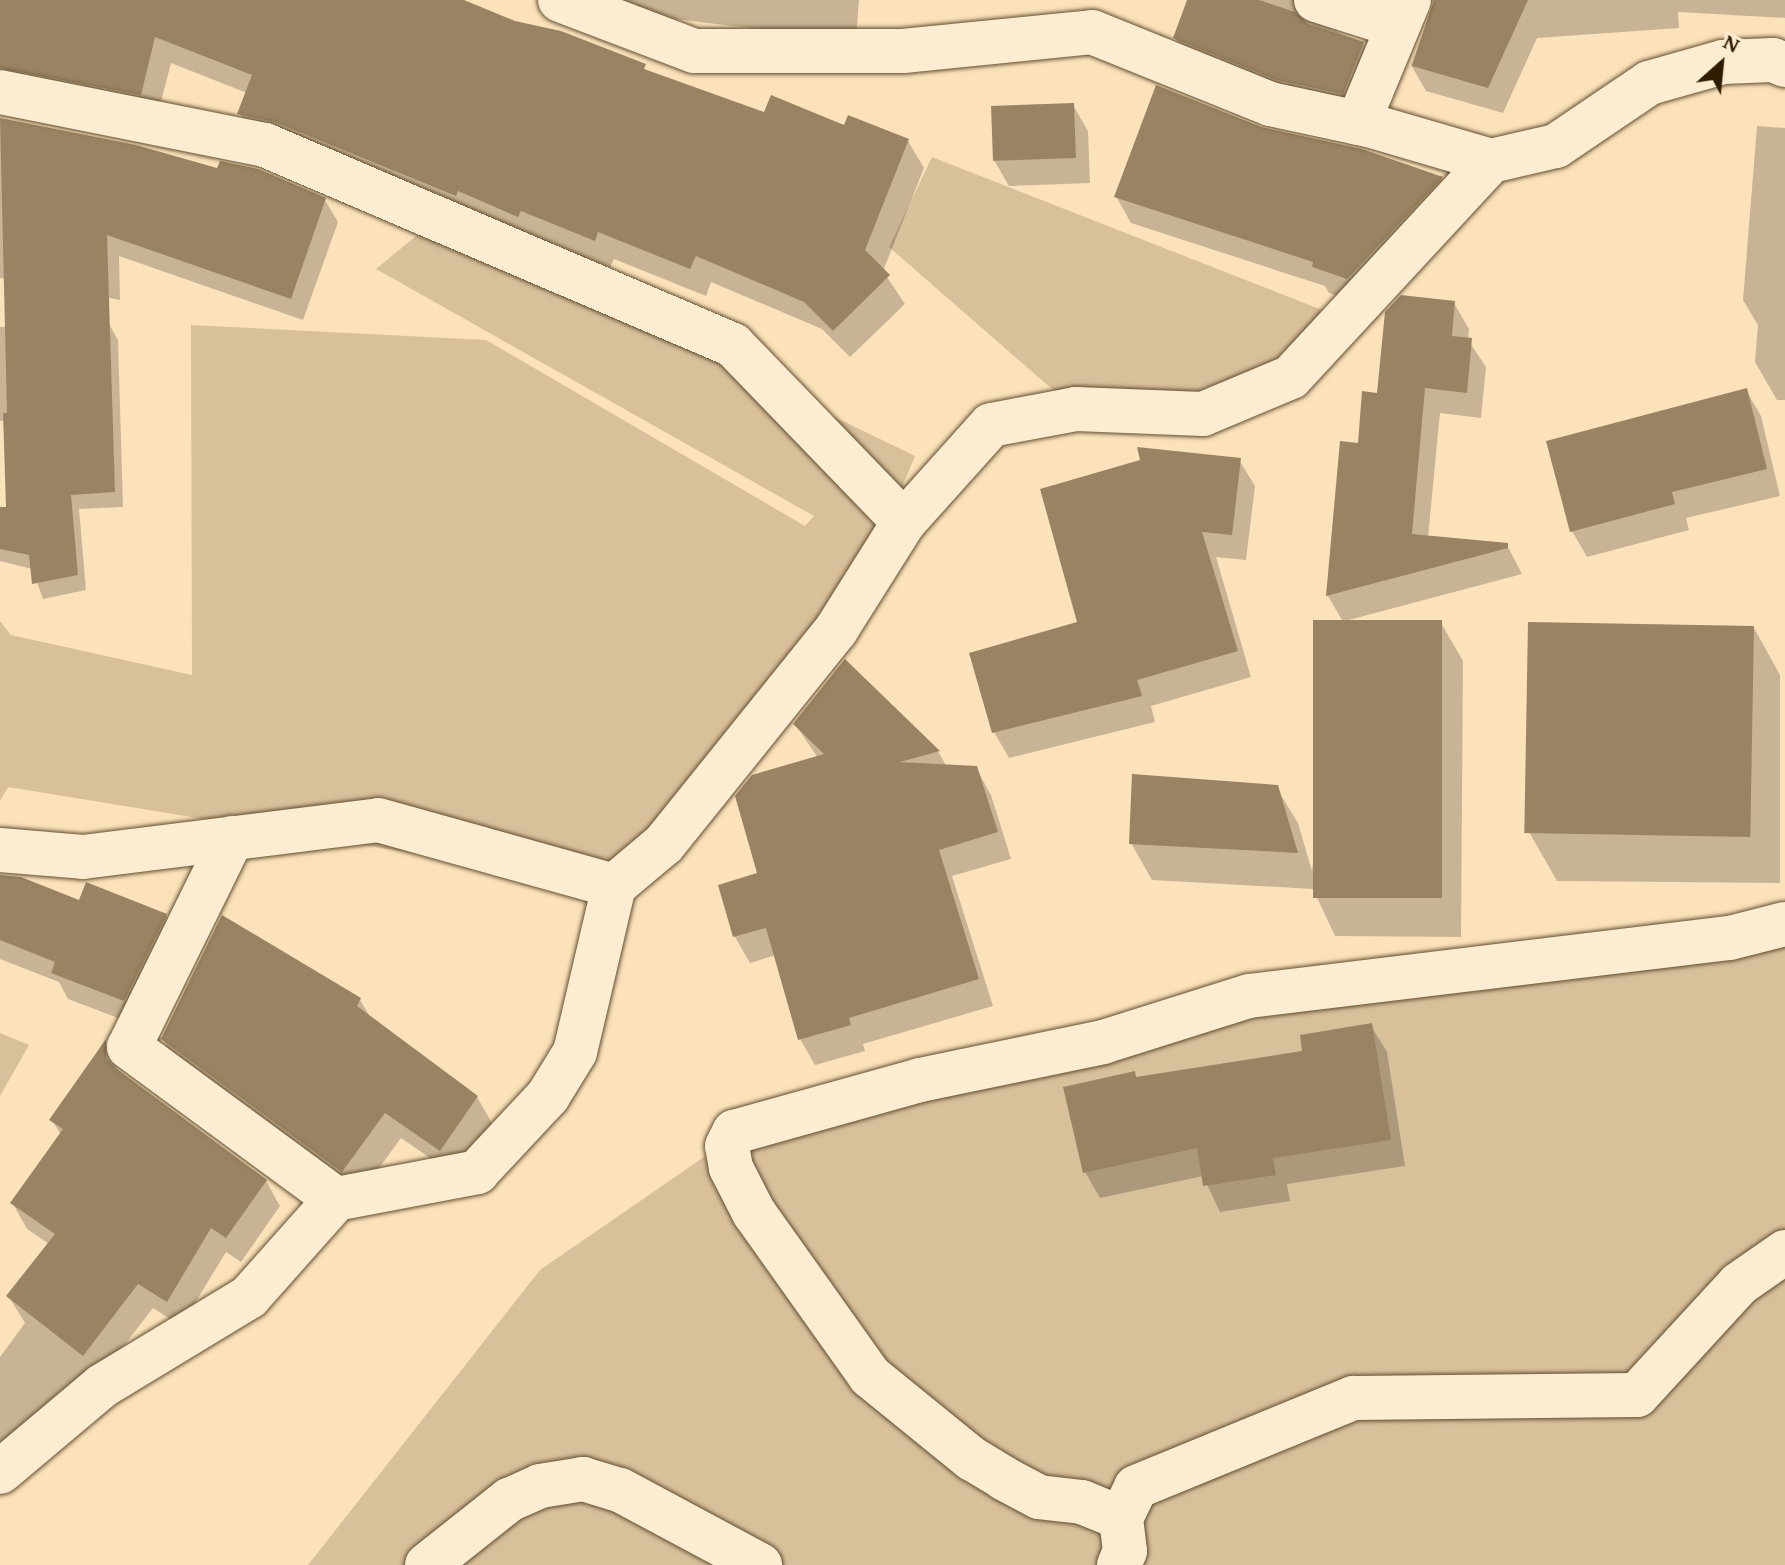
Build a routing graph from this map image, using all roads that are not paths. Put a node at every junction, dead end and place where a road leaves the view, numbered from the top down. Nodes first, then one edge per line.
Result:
1 (560, 0) edge
2 (1316, 0) edge
3 (1404, 13) edge
4 (1785, 65) edge
5 (0, 92) edge
6 (1358, 123) junction
7 (1491, 161) junction
8 (904, 522) junction
9 (232, 838) junction
10 (0, 850) edge
11 (614, 886) junction
12 (1785, 924) edge
13 (336, 1199) junction
14 (1785, 1252) edge
15 (0, 1472) edge
16 (1121, 1518) junction
17 (427, 1565) edge
18 (760, 1565) edge
19 (1119, 1565) edge

1 - 6 street
2 - 3 street
3 - 6 street
4 - 7 street
5 - 8 street
6 - 7 street
7 - 8 street
8 - 11 street
9 - 10 street
9 - 11 street
9 - 13 street
11 - 13 street
12 - 16 street
13 - 15 street
14 - 16 street
16 - 19 street
17 - 18 street

